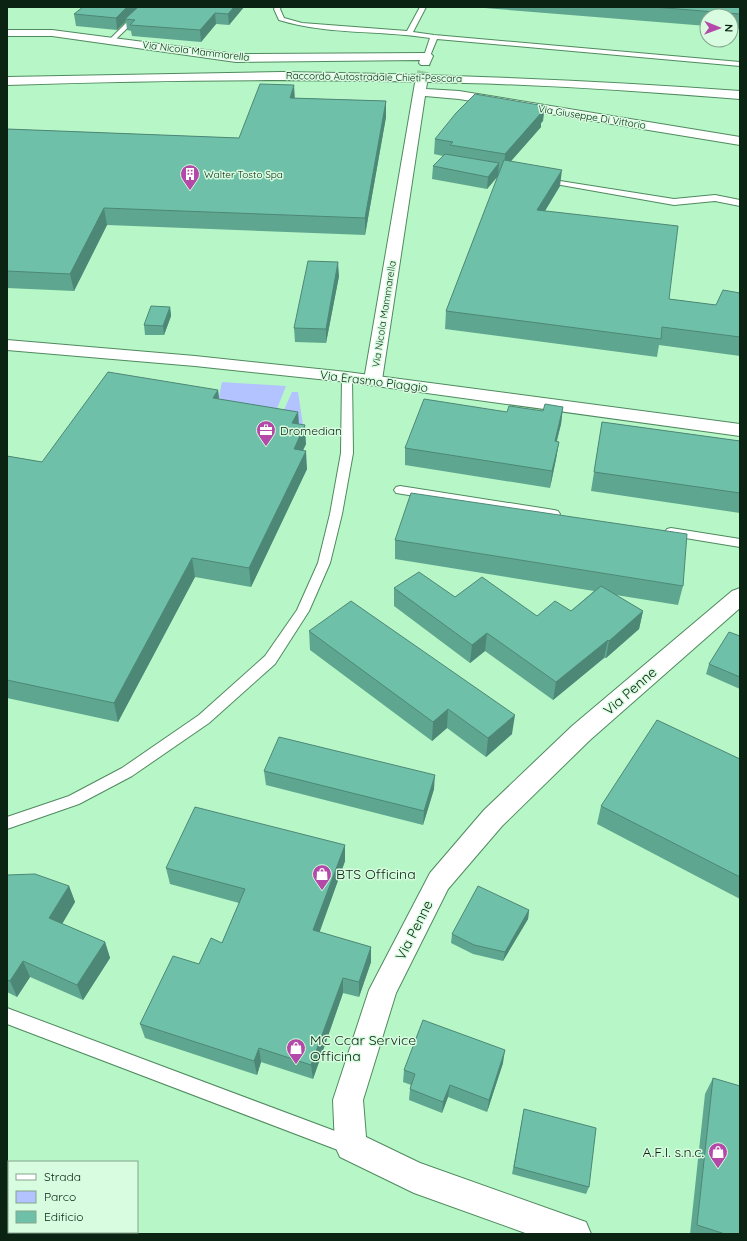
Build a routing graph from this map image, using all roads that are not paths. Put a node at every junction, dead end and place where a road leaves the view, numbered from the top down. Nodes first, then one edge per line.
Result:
1 (146, 7) edge
2 (278, 7) edge
3 (423, 7) edge
4 (7, 33) edge
5 (408, 33) junction
6 (434, 37) junction
7 (111, 41) junction
8 (426, 59) joint
9 (740, 64) edge
10 (7, 74) edge
11 (7, 81) edge
12 (420, 87) joint
13 (740, 88) edge
14 (740, 95) edge
15 (740, 141) edge
16 (536, 178) edge
17 (740, 203) edge
18 (7, 345) edge
19 (347, 377) junction
20 (373, 380) junction
21 (740, 430) edge
22 (400, 490) dead end
23 (562, 515) edge
24 (663, 531) edge
25 (740, 543) edge
26 (740, 596) edge
27 (7, 823) edge
28 (7, 1016) edge
29 (351, 1146) junction
30 (574, 1234) edge

1 - 7 lane
2 - 5 lane
3 - 5 lane
4 - 7 main road, Via Nicola Mammarella
5 - 6 lane
6 - 8 lane
6 - 9 lane
7 - 8 main road, Via Nicola Mammarella
10 - 13 main road, Raccordo Autostradale Chieti-Pescara
11 - 14 main road, Raccordo Autostradale Chieti-Pescara
12 - 15 main road, Via Giuseppe Di Vittorio
12 - 20 main road, Via Nicola Mammarella
16 - 17 lane
18 - 19 main road, Via Erasmo Piaggio
19 - 20 main road, Via Erasmo Piaggio
19 - 27 lane
20 - 21 main road, Via Erasmo Piaggio
22 - 23 lane
24 - 25 lane
26 - 29 main road, Via Penne
28 - 29 lane
29 - 30 main road

